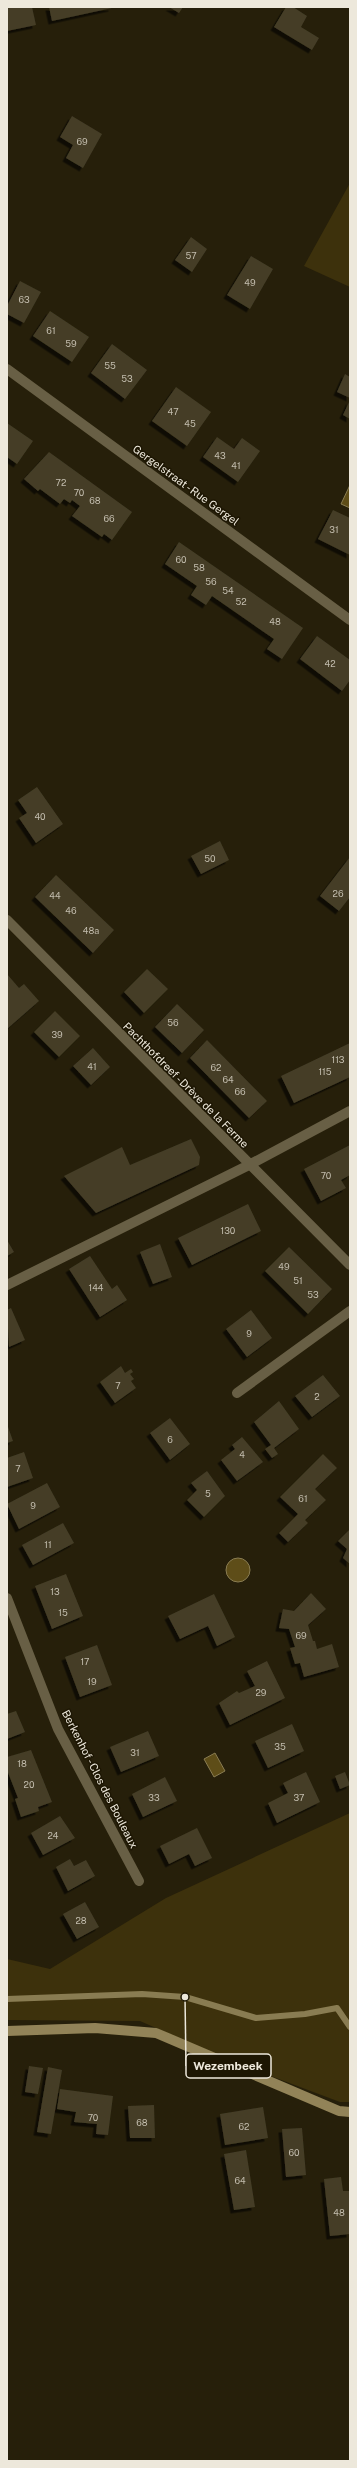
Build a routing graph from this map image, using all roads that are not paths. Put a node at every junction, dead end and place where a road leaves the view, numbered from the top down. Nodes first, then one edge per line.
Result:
1 (7, 369) edge
2 (350, 620) edge
3 (7, 920) edge
4 (350, 1111) edge
5 (249, 1165) junction
6 (350, 1265) edge
7 (7, 1285) edge
8 (350, 1311) edge
9 (237, 1393) dead end
10 (7, 1598) edge
11 (139, 1881) dead end
12 (7, 2031) edge
13 (350, 2112) edge

1 - 2 street, Gergelstraat - Rue Gergel
3 - 5 street, Pachthofdreef - Drève de la Ferme
4 - 5 street
5 - 6 street, Pachthofdreef - Drève de la Ferme
5 - 7 street
8 - 9 street
10 - 11 street, Berkenhof - Clos des Bouleaux
12 - 13 street

